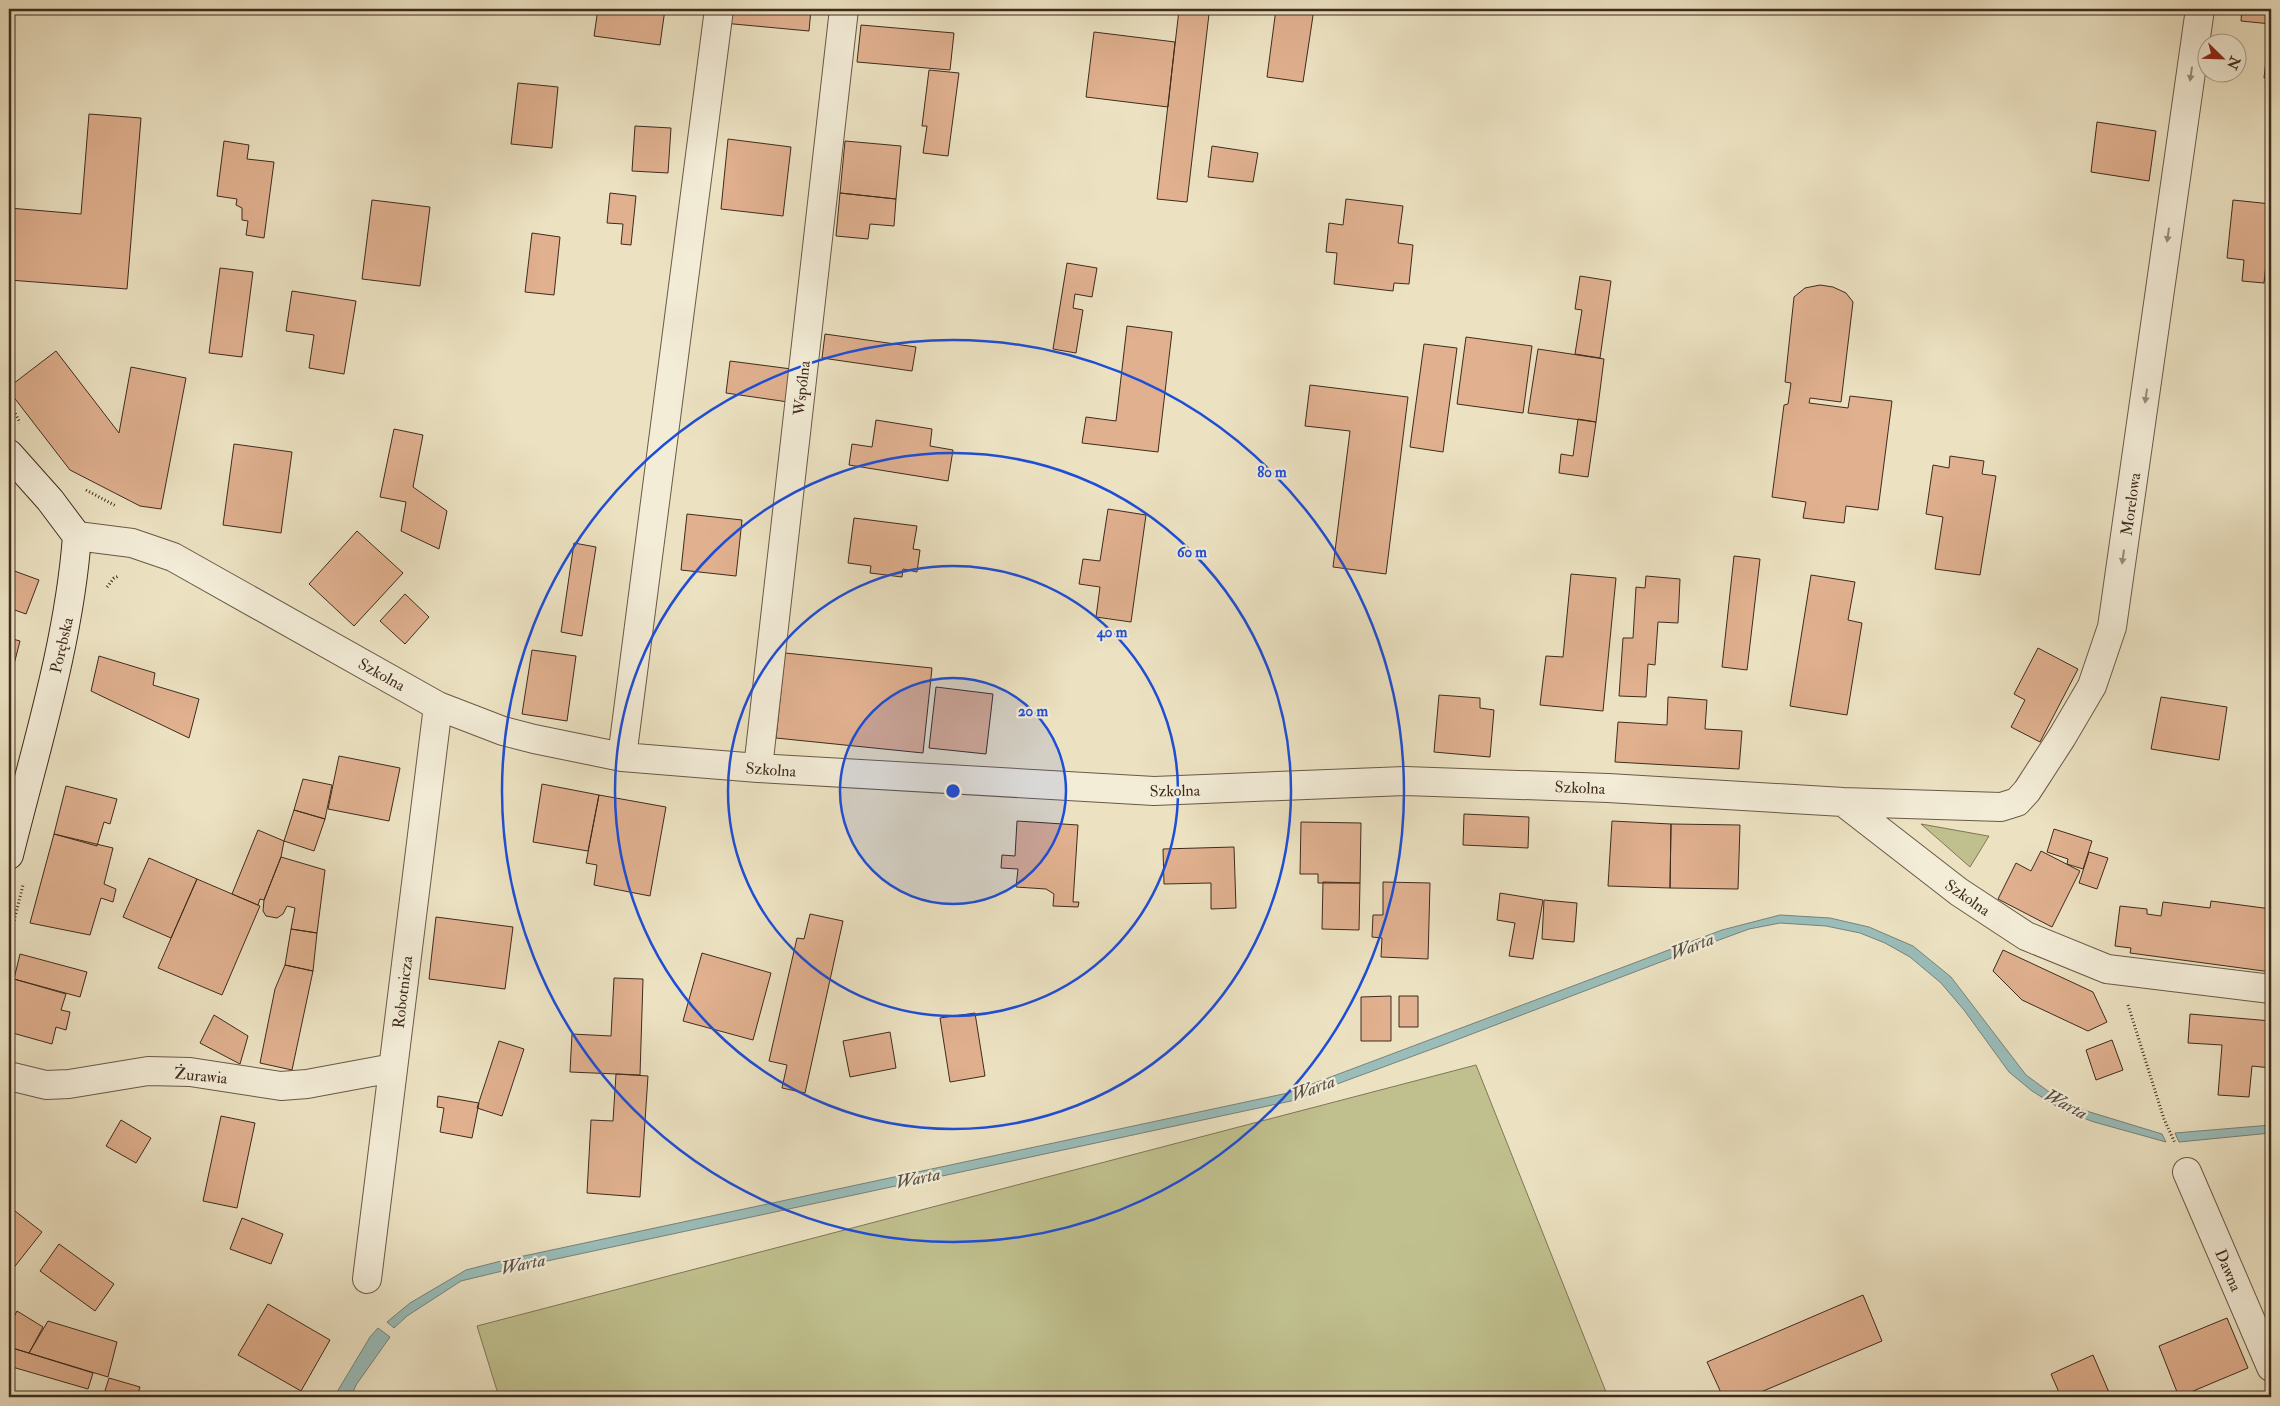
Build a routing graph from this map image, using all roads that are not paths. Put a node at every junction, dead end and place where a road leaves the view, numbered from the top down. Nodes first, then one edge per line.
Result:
1 (719, 9) edge
2 (844, 9) edge
3 (2200, 9) edge
4 (9, 454) edge
5 (77, 536) junction
6 (438, 706) junction
7 (622, 757) junction
8 (758, 768) junction
9 (1843, 802) junction
10 (9, 855) edge
11 (2271, 989) edge
12 (393, 1068) junction
13 (9, 1076) edge
14 (2187, 1172) dead end
15 (367, 1279) dead end
16 (2271, 1367) edge

1 - 7 street
2 - 8 street, Wspólna
3 -> 9 street, Morelowa
4 - 5 street
5 - 6 street, Szkolna
5 - 10 street, Porębska
6 - 7 street, Szkolna
6 - 12 street, Robotnicza
7 - 8 street, Szkolna
8 - 9 street, Szkolna
9 - 11 street, Szkolna
12 - 13 street, Żurawia
12 - 15 street, Robotnicza
14 - 16 street, Dawna

